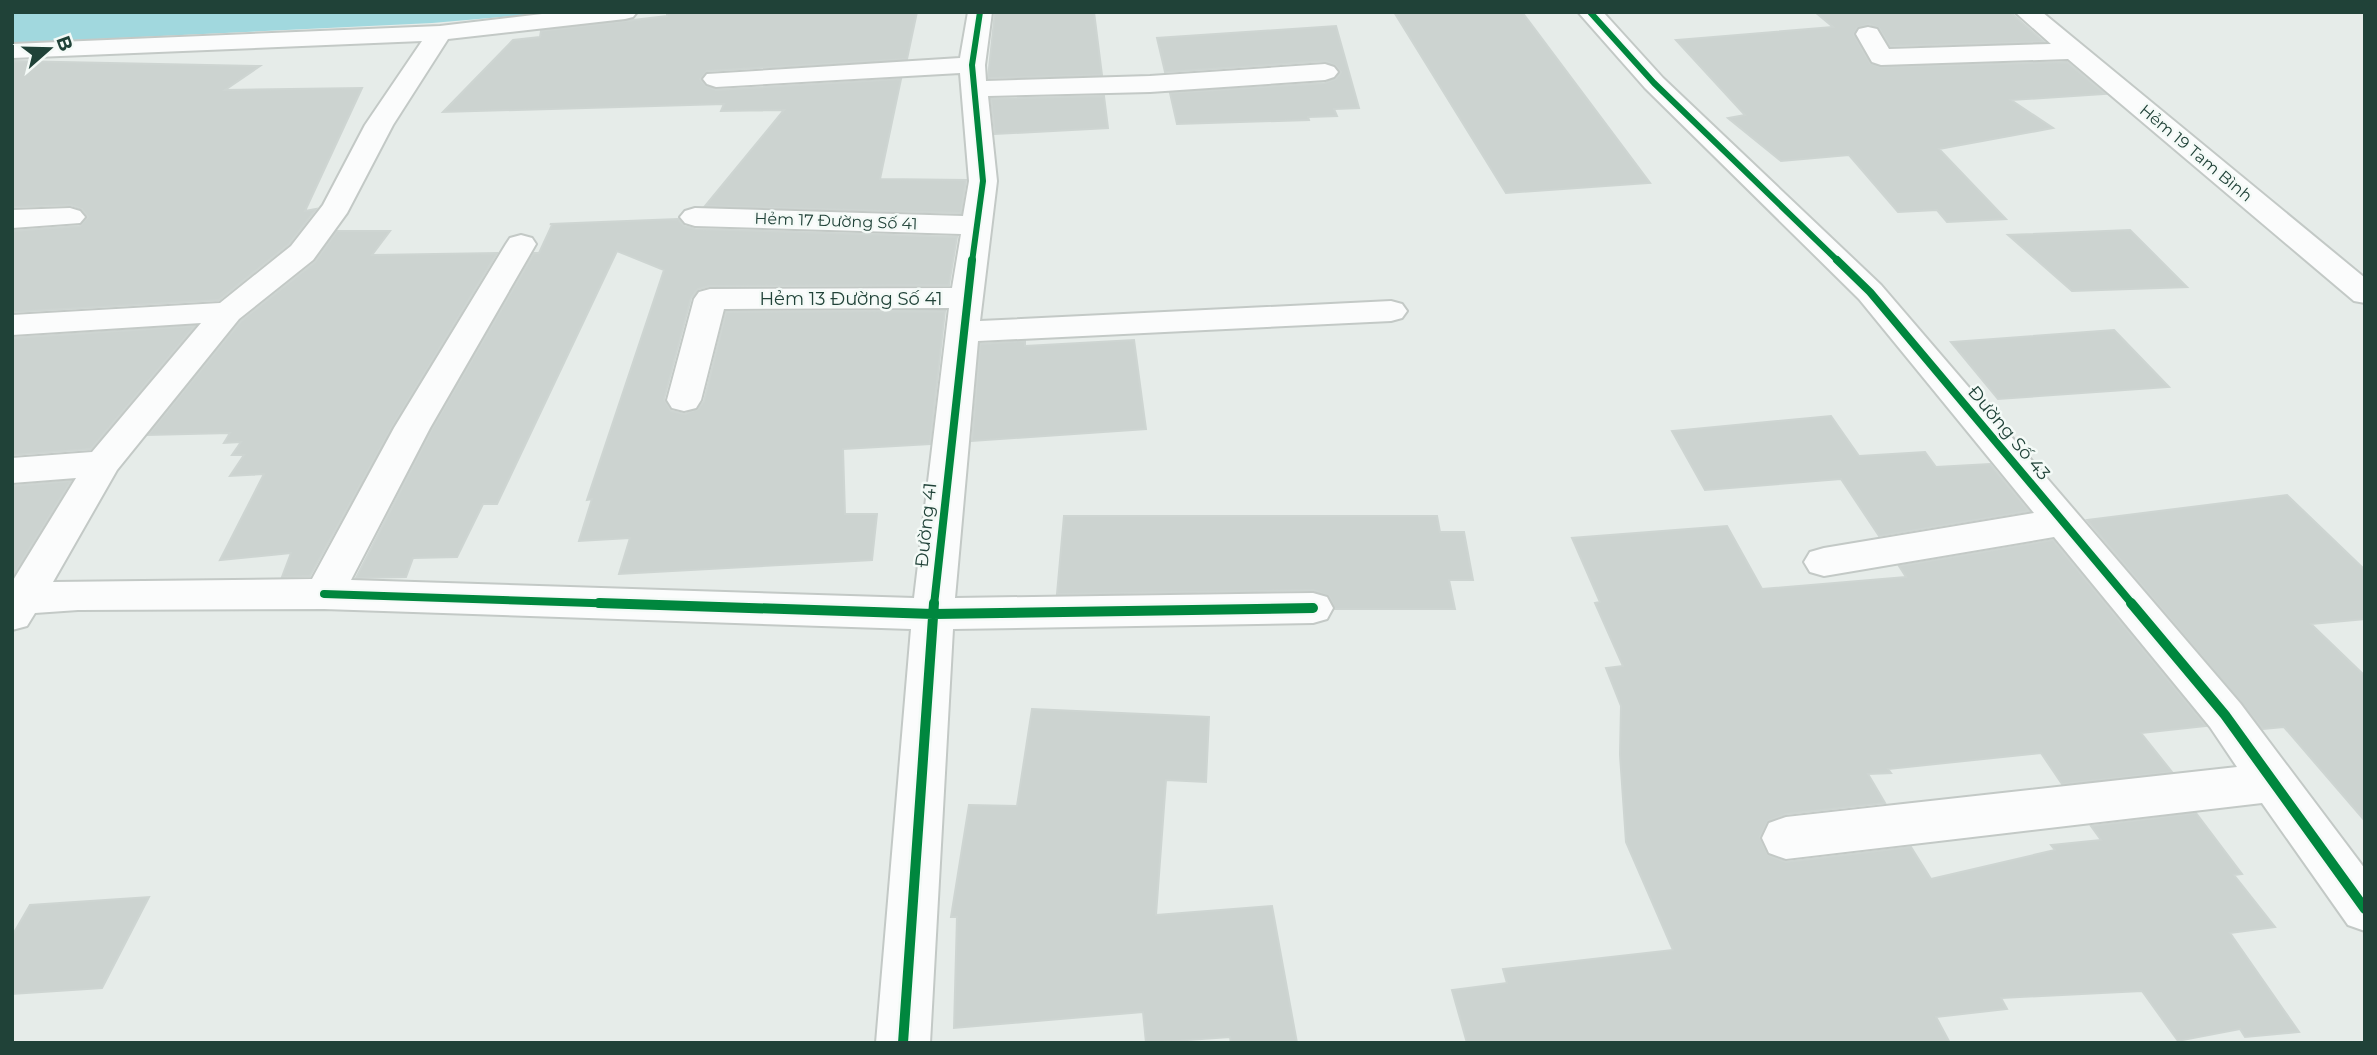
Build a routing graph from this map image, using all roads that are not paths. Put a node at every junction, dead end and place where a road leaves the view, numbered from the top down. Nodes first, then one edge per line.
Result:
1 (625, 12) edge
2 (981, 12) edge
3 (1590, 12) edge
4 (2027, 12) edge
5 (440, 33) junction
6 (1868, 34) dead end
7 (12, 51) edge
8 (2074, 51) junction
9 (1325, 72) dead end
10 (973, 77) junction
11 (716, 79) dead end
12 (70, 217) dead end
13 (695, 217) dead end
14 (12, 219) edge
15 (976, 225) junction
16 (521, 244) dead end
17 (746, 268) dead end
18 (2365, 294) edge
19 (735, 299) junction
20 (1391, 311) dead end
21 (228, 313) junction
22 (964, 315) junction
23 (12, 325) edge
24 (684, 400) dead end
25 (103, 463) junction
26 (12, 471) edge
27 (2064, 522) junction
28 (1824, 562) dead end
29 (324, 594) junction
30 (18, 608) edge
31 (1313, 608) dead end
32 (933, 614) junction
33 (2274, 782) junction
34 (1786, 838) dead end
35 (2365, 909) edge
36 (903, 1043) edge

1 - 5 street
2 - 10 street, Đường 41
3 - 27 street, Đường Số 43
4 - 8 street, Hẻm 19 Tam Bình
5 - 7 street
5 - 21 street
6 - 8 street
8 - 18 street, Hẻm 19 Tam Bình
9 - 10 street
10 - 11 street
10 - 15 street, Đường 41
12 - 14 street
13 - 15 street, Hẻm 17 Đường Số 41
15 - 22 street, Đường 41
16 - 29 street
17 - 19 street, Hẻm 13 Đường Số 41
19 - 22 street, Hẻm 13 Đường Số 41
19 - 24 street, Hẻm 13 Đường Số 41
20 - 22 street, Hẻm 13 Đường Số 41
21 - 23 street
21 - 25 street
22 - 32 street, Đường 41
25 - 26 street
25 - 30 street
27 - 28 street
27 - 33 street, Đường Số 43
29 - 30 street
29 - 32 street
31 - 32 street
32 - 36 street, Đường 41
33 - 34 street
33 - 35 street, Đường Số 43

